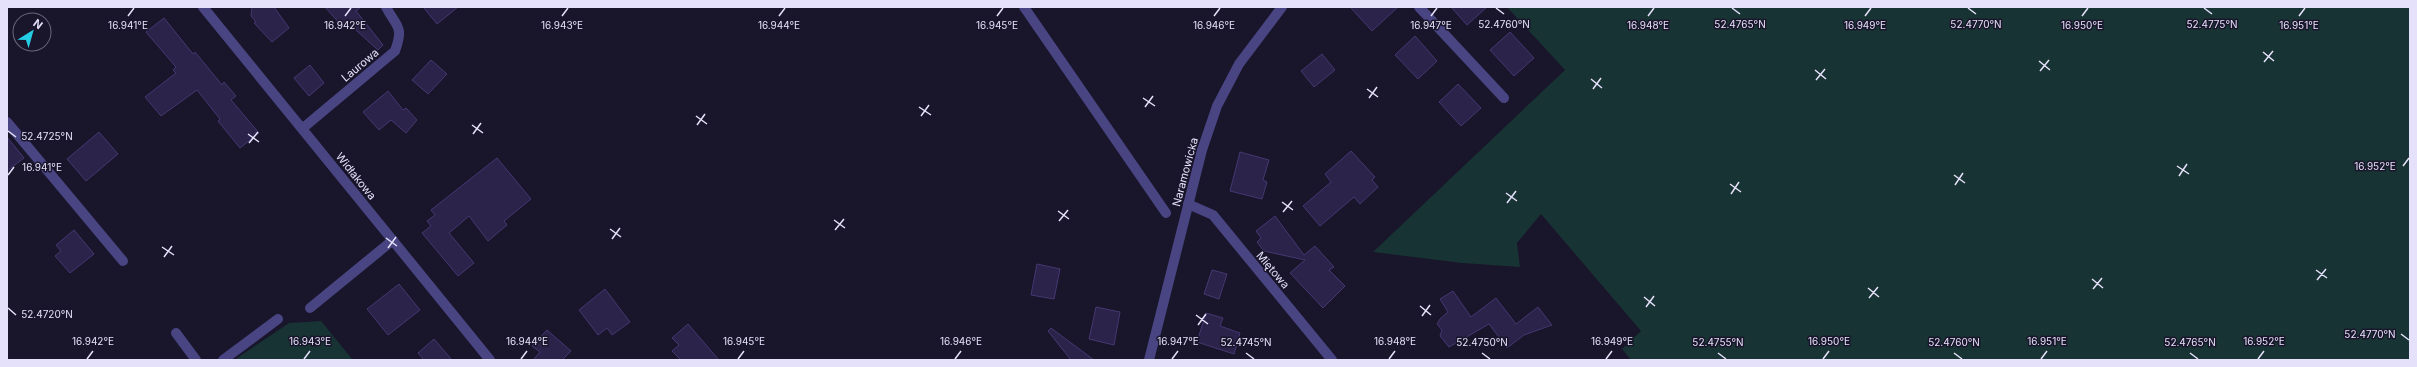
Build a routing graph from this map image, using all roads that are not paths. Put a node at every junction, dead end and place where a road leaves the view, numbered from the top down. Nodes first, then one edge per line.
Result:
1 (204, 7) edge
2 (386, 7) edge
3 (1024, 7) edge
4 (1282, 7) edge
5 (1419, 7) edge
6 (1504, 98) dead end
7 (7, 122) edge
8 (303, 128) junction
9 (1188, 204) junction
10 (1166, 213) dead end
11 (392, 240) junction
12 (123, 261) dead end
13 (310, 308) dead end
14 (278, 319) dead end
15 (176, 333) dead end
16 (196, 360) edge
17 (223, 360) edge
18 (490, 360) edge
19 (1150, 360) edge
20 (1332, 360) edge

1 - 8 street, Widłakowa
2 - 8 street, Laurowa
3 - 10 street
4 - 9 street, Naramowicka
5 - 6 street
7 - 12 street
8 - 11 street, Widłakowa
9 - 19 street, Naramowicka
9 - 20 street, Miętowa
11 - 13 street
11 - 18 street, Widłakowa
14 - 17 street
15 - 16 street

